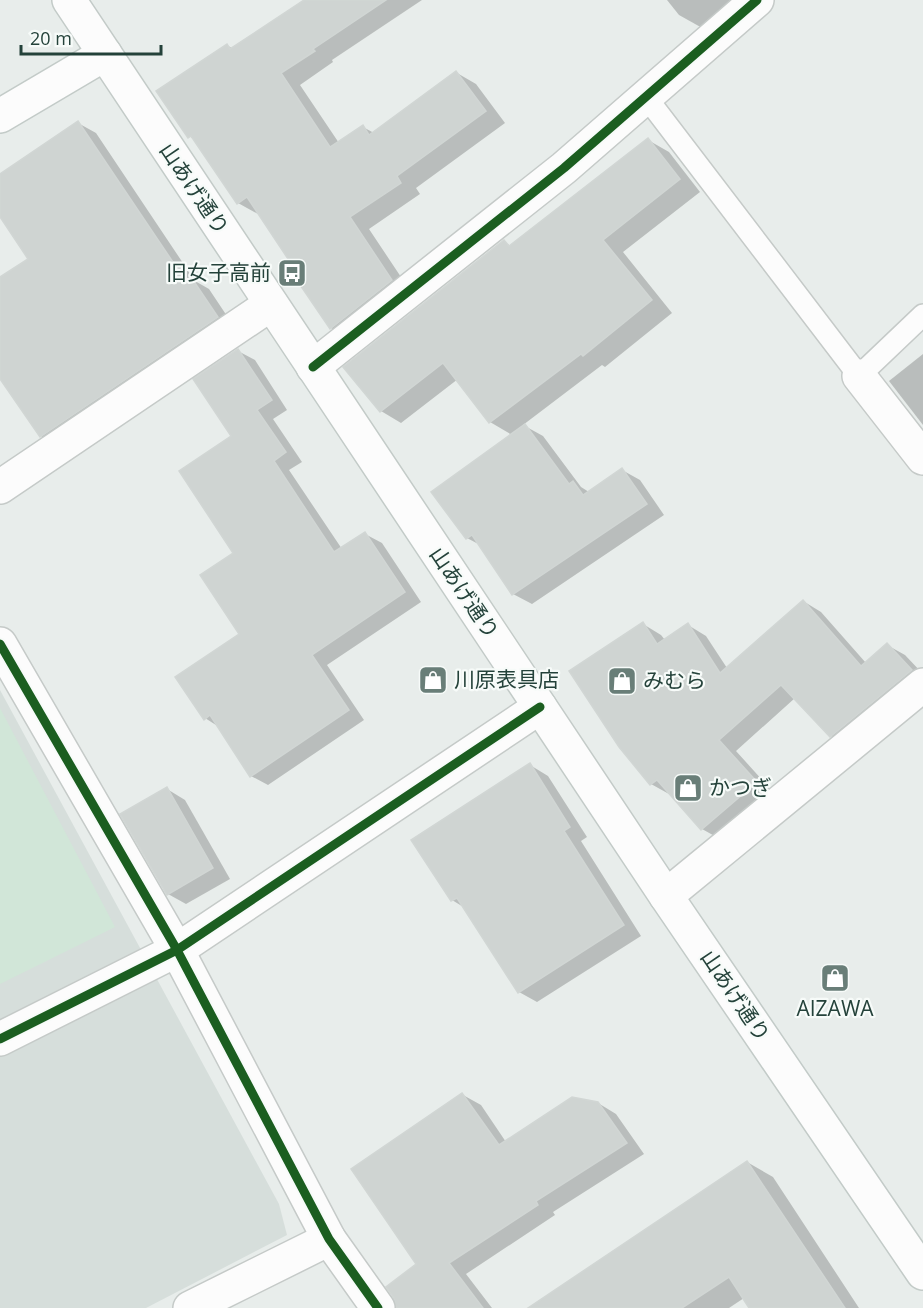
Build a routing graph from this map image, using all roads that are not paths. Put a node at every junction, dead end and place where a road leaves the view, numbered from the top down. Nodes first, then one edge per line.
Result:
1 (69, 0) edge
2 (757, 0) edge
3 (105, 54) junction
4 (646, 97) junction
5 (0, 117) edge
6 (271, 304) junction
7 (923, 315) edge
8 (313, 367) junction
9 (859, 376) junction
10 (923, 458) edge
11 (0, 487) edge
12 (0, 644) edge
13 (923, 685) edge
14 (540, 706) junction
15 (666, 896) junction
16 (177, 950) junction
17 (0, 1039) edge
18 (329, 1239) junction
19 (923, 1273) edge
20 (190, 1308) edge
21 (378, 1308) edge

1 - 3 street, 山あげ通り
2 - 4 street
3 - 5 street
3 - 6 street, 山あげ通り
4 - 8 street
4 - 9 lane
6 - 8 street, 山あげ通り
6 - 11 street
7 - 9 lane
8 - 14 street, 山あげ通り
9 - 10 street
12 - 16 street
13 - 15 street
14 - 15 street, 山あげ通り
14 - 16 street
15 - 19 street, 山あげ通り
16 - 17 street
16 - 18 street
18 - 20 street
18 - 21 street

